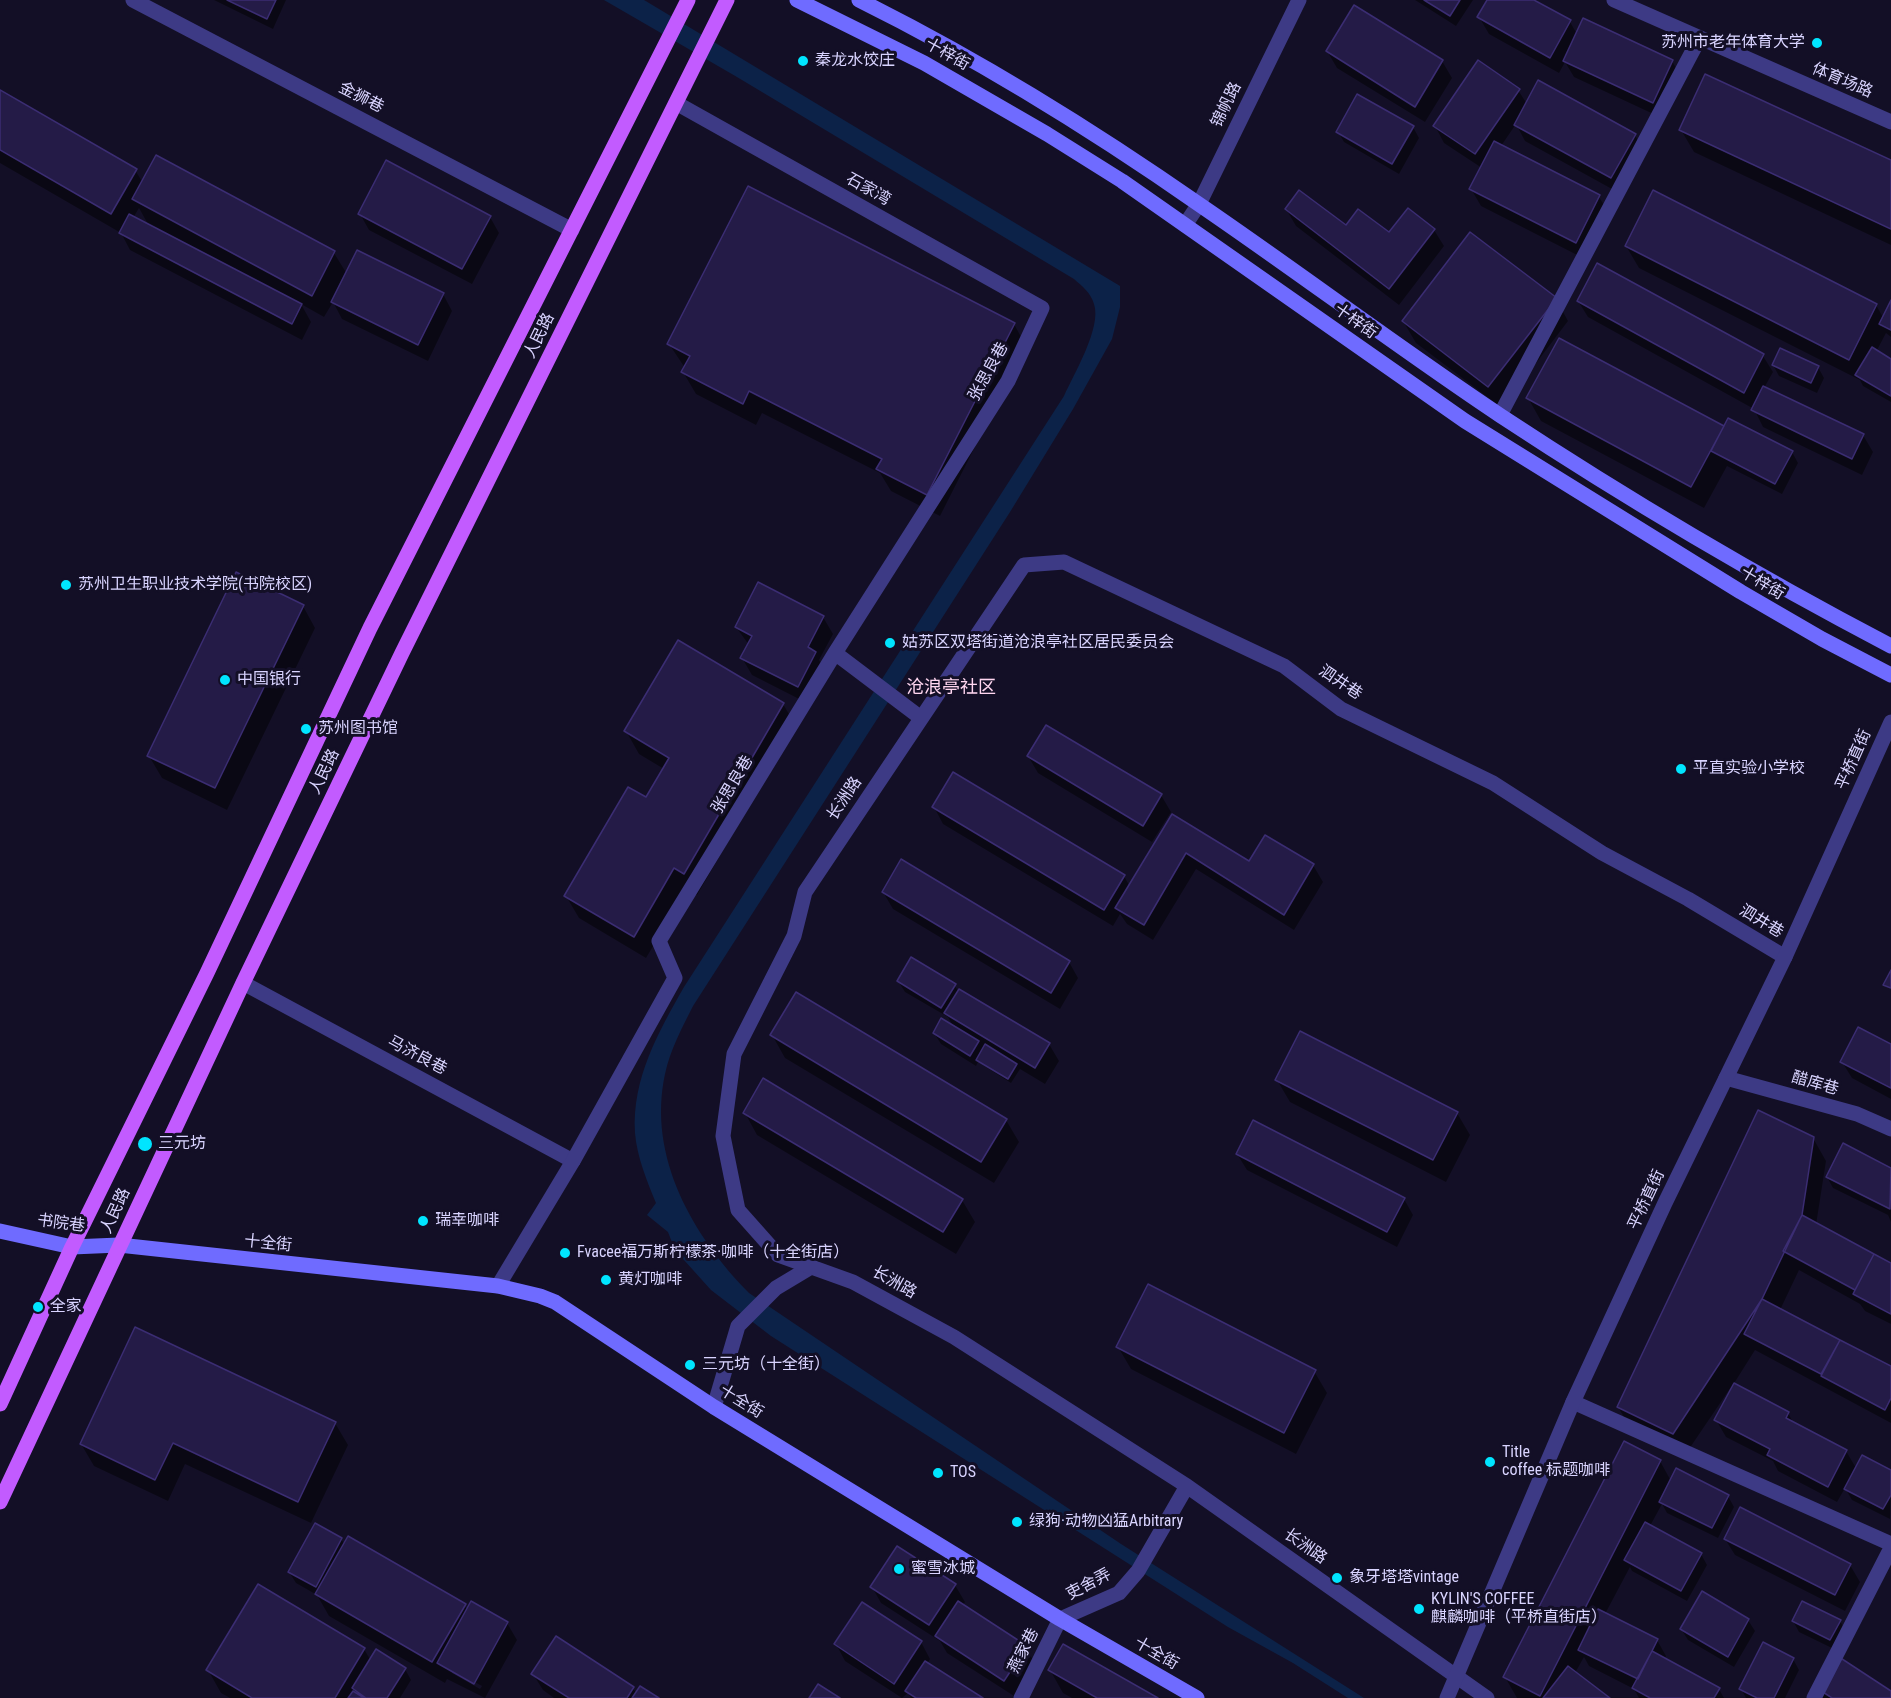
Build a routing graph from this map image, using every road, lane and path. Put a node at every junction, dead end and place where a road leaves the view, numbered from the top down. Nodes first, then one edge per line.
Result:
1 (133, 0) edge
2 (688, 0) edge
3 (728, 0) edge
4 (797, 0) edge
5 (859, 0) edge
6 (1299, 0) edge
7 (1614, 0) edge
8 (1699, 39) junction
9 (678, 97) junction
10 (1891, 122) edge
11 (1199, 204) junction
12 (1185, 225) junction
13 (572, 230) junction
14 (1042, 309) joint
15 (1500, 415) junction
16 (1891, 646) edge
17 (835, 653) junction
18 (1891, 675) edge
19 (921, 718) junction
20 (1891, 722) edge
21 (1785, 957) junction
22 (243, 983) junction
23 (1726, 1078) junction
24 (1891, 1130) edge
25 (573, 1161) junction
26 (0, 1231) edge
27 (119, 1245) junction
28 (72, 1247) junction
29 (811, 1267) junction
30 (498, 1286) junction
31 (1573, 1402) junction
32 (0, 1404) edge
33 (714, 1407) junction
34 (1187, 1486) junction
35 (0, 1502) edge
36 (1891, 1546) edge
37 (1060, 1620) junction
38 (1457, 1677) junction
39 (1449, 1695) edge
40 (1020, 1698) edge
41 (1197, 1698) edge
42 (1487, 1698) edge
43 (1814, 1698) edge

1 - 13 street, 金狮巷
2 - 13 main road, 人民路
3 - 9 main road, 人民路
4 - 12 main road, 十梓街
5 - 11 main road, 十梓街
6 - 11 street, 锦帆路
7 - 8 street, 体育场路
8 - 10 street, 体育场路
8 - 15 street
9 - 14 street, 石家湾
9 - 22 main road, 人民路
11 - 12 street, 锦帆路
11 - 15 main road, 十梓街
12 - 18 main road, 十梓街
13 - 28 main road, 人民路
14 - 17 street, 张思良巷
15 - 16 main road, 十梓街
17 - 19 street
17 - 25 street, 张思良巷
19 - 21 street, 泗井巷
19 - 29 street, 长洲路
20 - 21 street, 平桥直街
21 - 23 street, 平桥直街
22 - 25 street, 马济良巷
22 - 27 main road, 人民路
23 - 24 street, 醋库巷
23 - 31 street, 平桥直街
25 - 30 street, 张思良巷
26 - 28 main road, 书院巷
27 - 28 main road, 书院巷
27 - 30 main road, 十全街
27 - 35 main road, 人民路
28 - 32 main road, 人民路
29 - 33 street
29 - 34 street, 长洲路
30 - 33 main road, 十全街
31 - 36 street
31 - 38 street, 平桥直街
33 - 37 main road, 十全街
34 - 37 street, 吏舍弄
34 - 38 street, 长洲路
36 - 43 street
37 - 40 street, 燕家巷
37 - 41 main road, 十全街
38 - 39 street, 平桥直街
38 - 42 street, 长洲路

